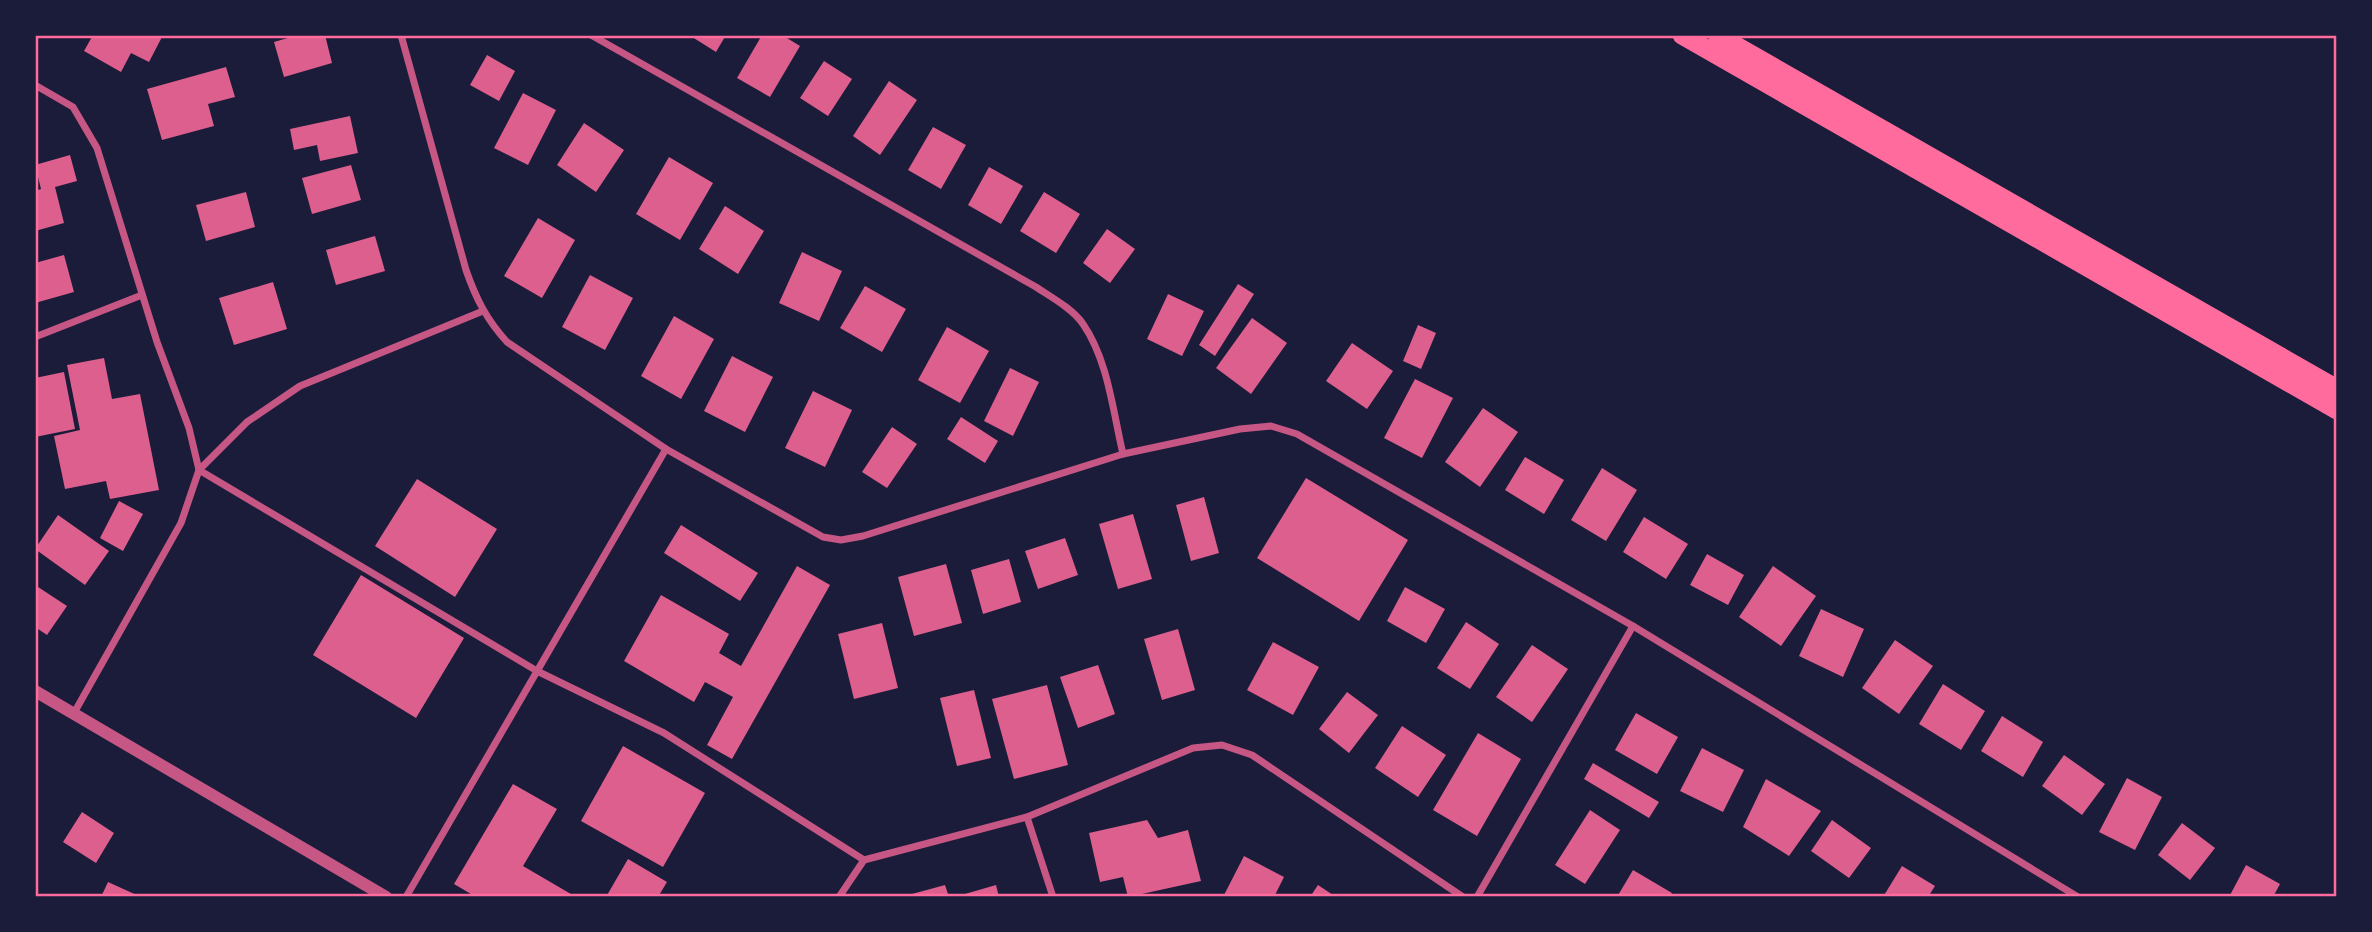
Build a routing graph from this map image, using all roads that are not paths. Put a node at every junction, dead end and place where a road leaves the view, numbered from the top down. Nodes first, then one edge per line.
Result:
1 (401, 35) edge
2 (591, 35) edge
3 (1682, 35) edge
4 (1717, 35) edge
5 (35, 85) edge
6 (142, 295) junction
7 (483, 311) junction
8 (35, 337) edge
9 (2337, 389) edge
10 (2337, 410) edge
11 (666, 449) junction
12 (1123, 454) junction
13 (199, 470) junction
14 (1633, 626) junction
15 (537, 671) junction
16 (35, 691) edge
17 (74, 713) junction
18 (1027, 817) junction
19 (864, 860) junction
20 (386, 897) edge
21 (407, 897) edge
22 (839, 897) edge
23 (1053, 897) edge
24 (1463, 897) edge
25 (1478, 897) edge
26 (2078, 897) edge

1 - 7 street
2 - 12 street
3 - 10 highway
4 - 9 highway
5 - 6 street
6 - 8 street
6 - 13 street
7 - 11 street
7 - 13 street
11 - 12 street
11 - 15 street
12 - 14 street
13 - 15 street
13 - 17 street
14 - 25 street
14 - 26 street
15 - 19 street
15 - 21 street
16 - 17 street
17 - 20 street
18 - 19 street
18 - 23 street
18 - 24 street
19 - 22 street

